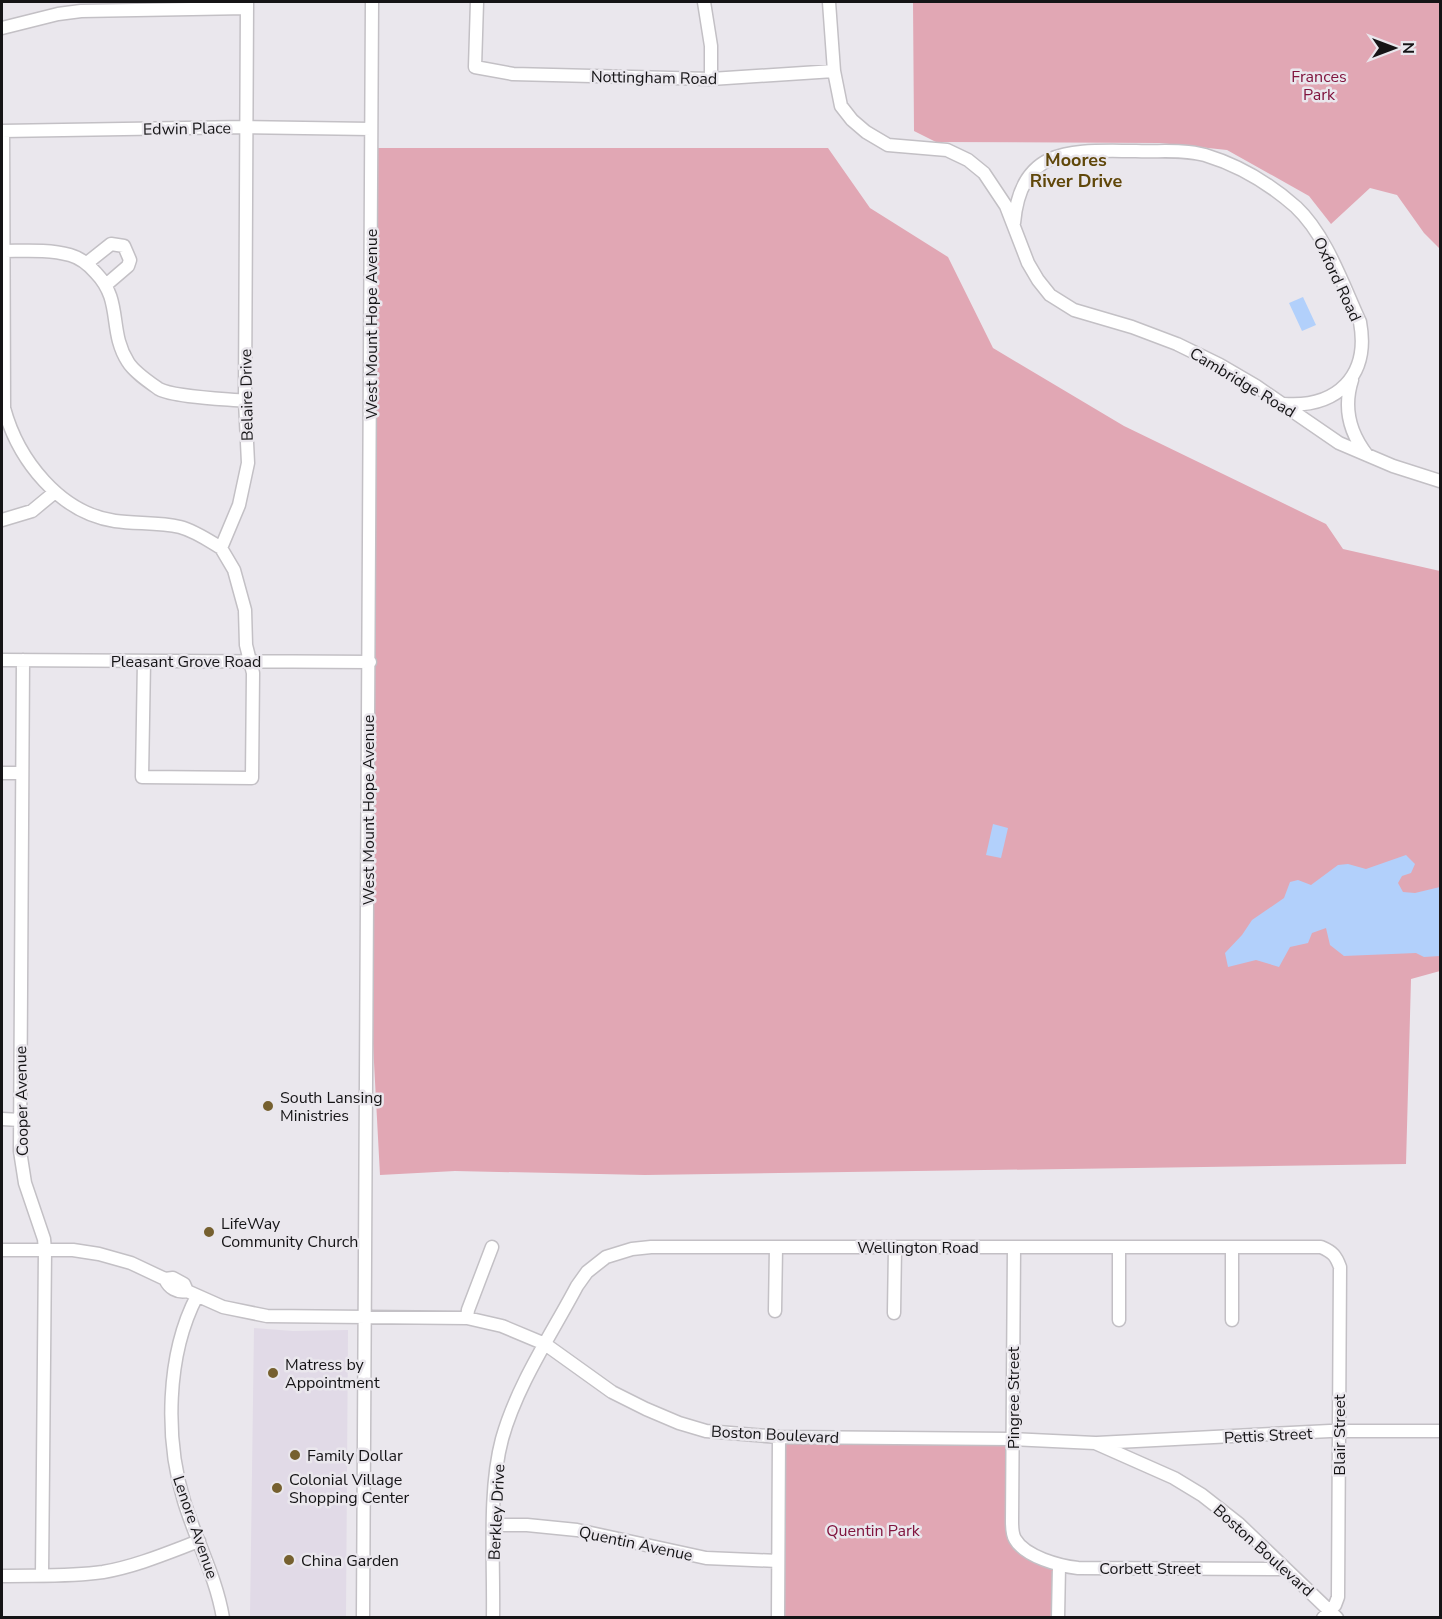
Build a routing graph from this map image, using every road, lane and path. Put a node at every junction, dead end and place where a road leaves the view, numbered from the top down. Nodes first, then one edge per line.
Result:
1 (372, 2) edge
2 (477, 2) edge
3 (704, 2) edge
4 (829, 2) edge
5 (247, 5) edge
6 (2, 28) edge
7 (834, 70) junction
8 (711, 79) junction
9 (245, 127) junction
10 (371, 129) junction
11 (2, 131) edge
12 (1013, 224) junction
13 (3, 251) edge
14 (87, 263) junction
15 (106, 284) junction
16 (1353, 376) junction
17 (245, 401) junction
18 (1284, 404) junction
19 (1368, 456) junction
20 (1440, 481) edge
21 (55, 492) junction
22 (2, 520) edge
23 (221, 548) junction
24 (2, 660) edge
25 (23, 660) junction
26 (250, 660) junction
27 (144, 661) junction
28 (369, 662) junction
29 (2, 773) edge
30 (21, 773) junction
31 (2, 1119) edge
32 (20, 1120) junction
33 (492, 1247) dead end
34 (776, 1247) junction
35 (894, 1247) junction
36 (1014, 1247) junction
37 (1119, 1247) junction
38 (1232, 1248) junction
39 (2, 1250) edge
40 (45, 1250) junction
41 (1336, 1257) joint
42 (192, 1293) junction
43 (775, 1311) dead end
44 (894, 1314) dead end
45 (363, 1317) junction
46 (467, 1318) junction
47 (1119, 1320) dead end
48 (1232, 1320) dead end
49 (545, 1344) junction
50 (1339, 1431) junction
51 (1440, 1431) edge
52 (779, 1437) junction
53 (1013, 1439) junction
54 (1095, 1443) junction
55 (494, 1525) junction
56 (200, 1541) junction
57 (1020, 1546) joint
58 (778, 1561) junction
59 (1059, 1566) junction
60 (1285, 1569) junction
61 (42, 1575) junction
62 (2, 1576) edge
63 (1330, 1615) edge
64 (223, 1617) edge
65 (363, 1617) edge
66 (493, 1617) edge
67 (778, 1617) edge
68 (1058, 1617) edge

1 - 10 street, West Mount Hope Avenue
2 - 8 street, Nottingham Road
3 - 8 street
4 - 7 street, Cambridge Road
5 - 6 street
5 - 9 street, Belaire Drive
7 - 8 street, Nottingham Road
7 - 12 street, Cambridge Road
9 - 10 street, Edwin Place
9 - 11 street, Edwin Place
9 - 17 street, Belaire Drive
10 - 28 street, West Mount Hope Avenue
11 - 13 street
12 - 16 street, Oxford Road
12 - 18 street, Cambridge Road
13 - 14 street
13 - 21 street
14 - 15 street
14 - 15 street
15 - 17 street
16 - 18 street
16 - 19 street, Oxford Road
17 - 23 street, Belaire Drive
18 - 19 street, Cambridge Road
19 - 20 street, Cambridge Road
21 - 22 street
21 - 23 street
23 - 26 street
24 - 25 street, Pleasant Grove Road
25 - 27 street, Pleasant Grove Road
25 - 30 street, Cooper Avenue
26 - 27 street, Pleasant Grove Road
26 - 27 street
26 - 28 street, Pleasant Grove Road
28 - 45 street, West Mount Hope Avenue
29 - 30 street
30 - 32 street, Cooper Avenue
31 - 32 street
32 - 40 street, Cooper Avenue
33 - 46 street
34 - 35 street, Wellington Road
34 - 43 street
34 - 49 street, Wellington Road
35 - 36 street, Wellington Road
35 - 44 street
36 - 37 street, Wellington Road
36 - 53 street, Pingree Street
37 - 38 street, Wellington Road
37 - 47 street
38 - 41 street, Wellington Road
38 - 48 street
39 - 40 street, Boston Boulevard
40 - 42 street, Boston Boulevard
40 - 61 street, Cooper Avenue
41 - 50 street, Blair Street
42 - 45 street, Boston Boulevard
42 - 56 street, Lenore Avenue
45 - 46 street, Boston Boulevard
45 - 65 street, West Mount Hope Avenue
46 - 49 street, Boston Boulevard
49 - 52 street, Boston Boulevard
49 - 55 street, Berkley Drive
50 - 51 street, Pettis Street
50 - 54 street, Pettis Street
50 - 63 street, Blair Street
52 - 53 street, Boston Boulevard
52 - 58 street
53 - 54 street, Boston Boulevard
53 - 57 street, Pingree Street
54 - 60 street, Boston Boulevard
55 - 58 street, Quentin Avenue
55 - 66 street, Berkley Drive
56 - 61 street
56 - 64 street, Lenore Avenue
57 - 59 street, Corbett Street
58 - 67 street
59 - 60 street, Corbett Street
59 - 68 street
60 - 63 street, Boston Boulevard
61 - 62 street

